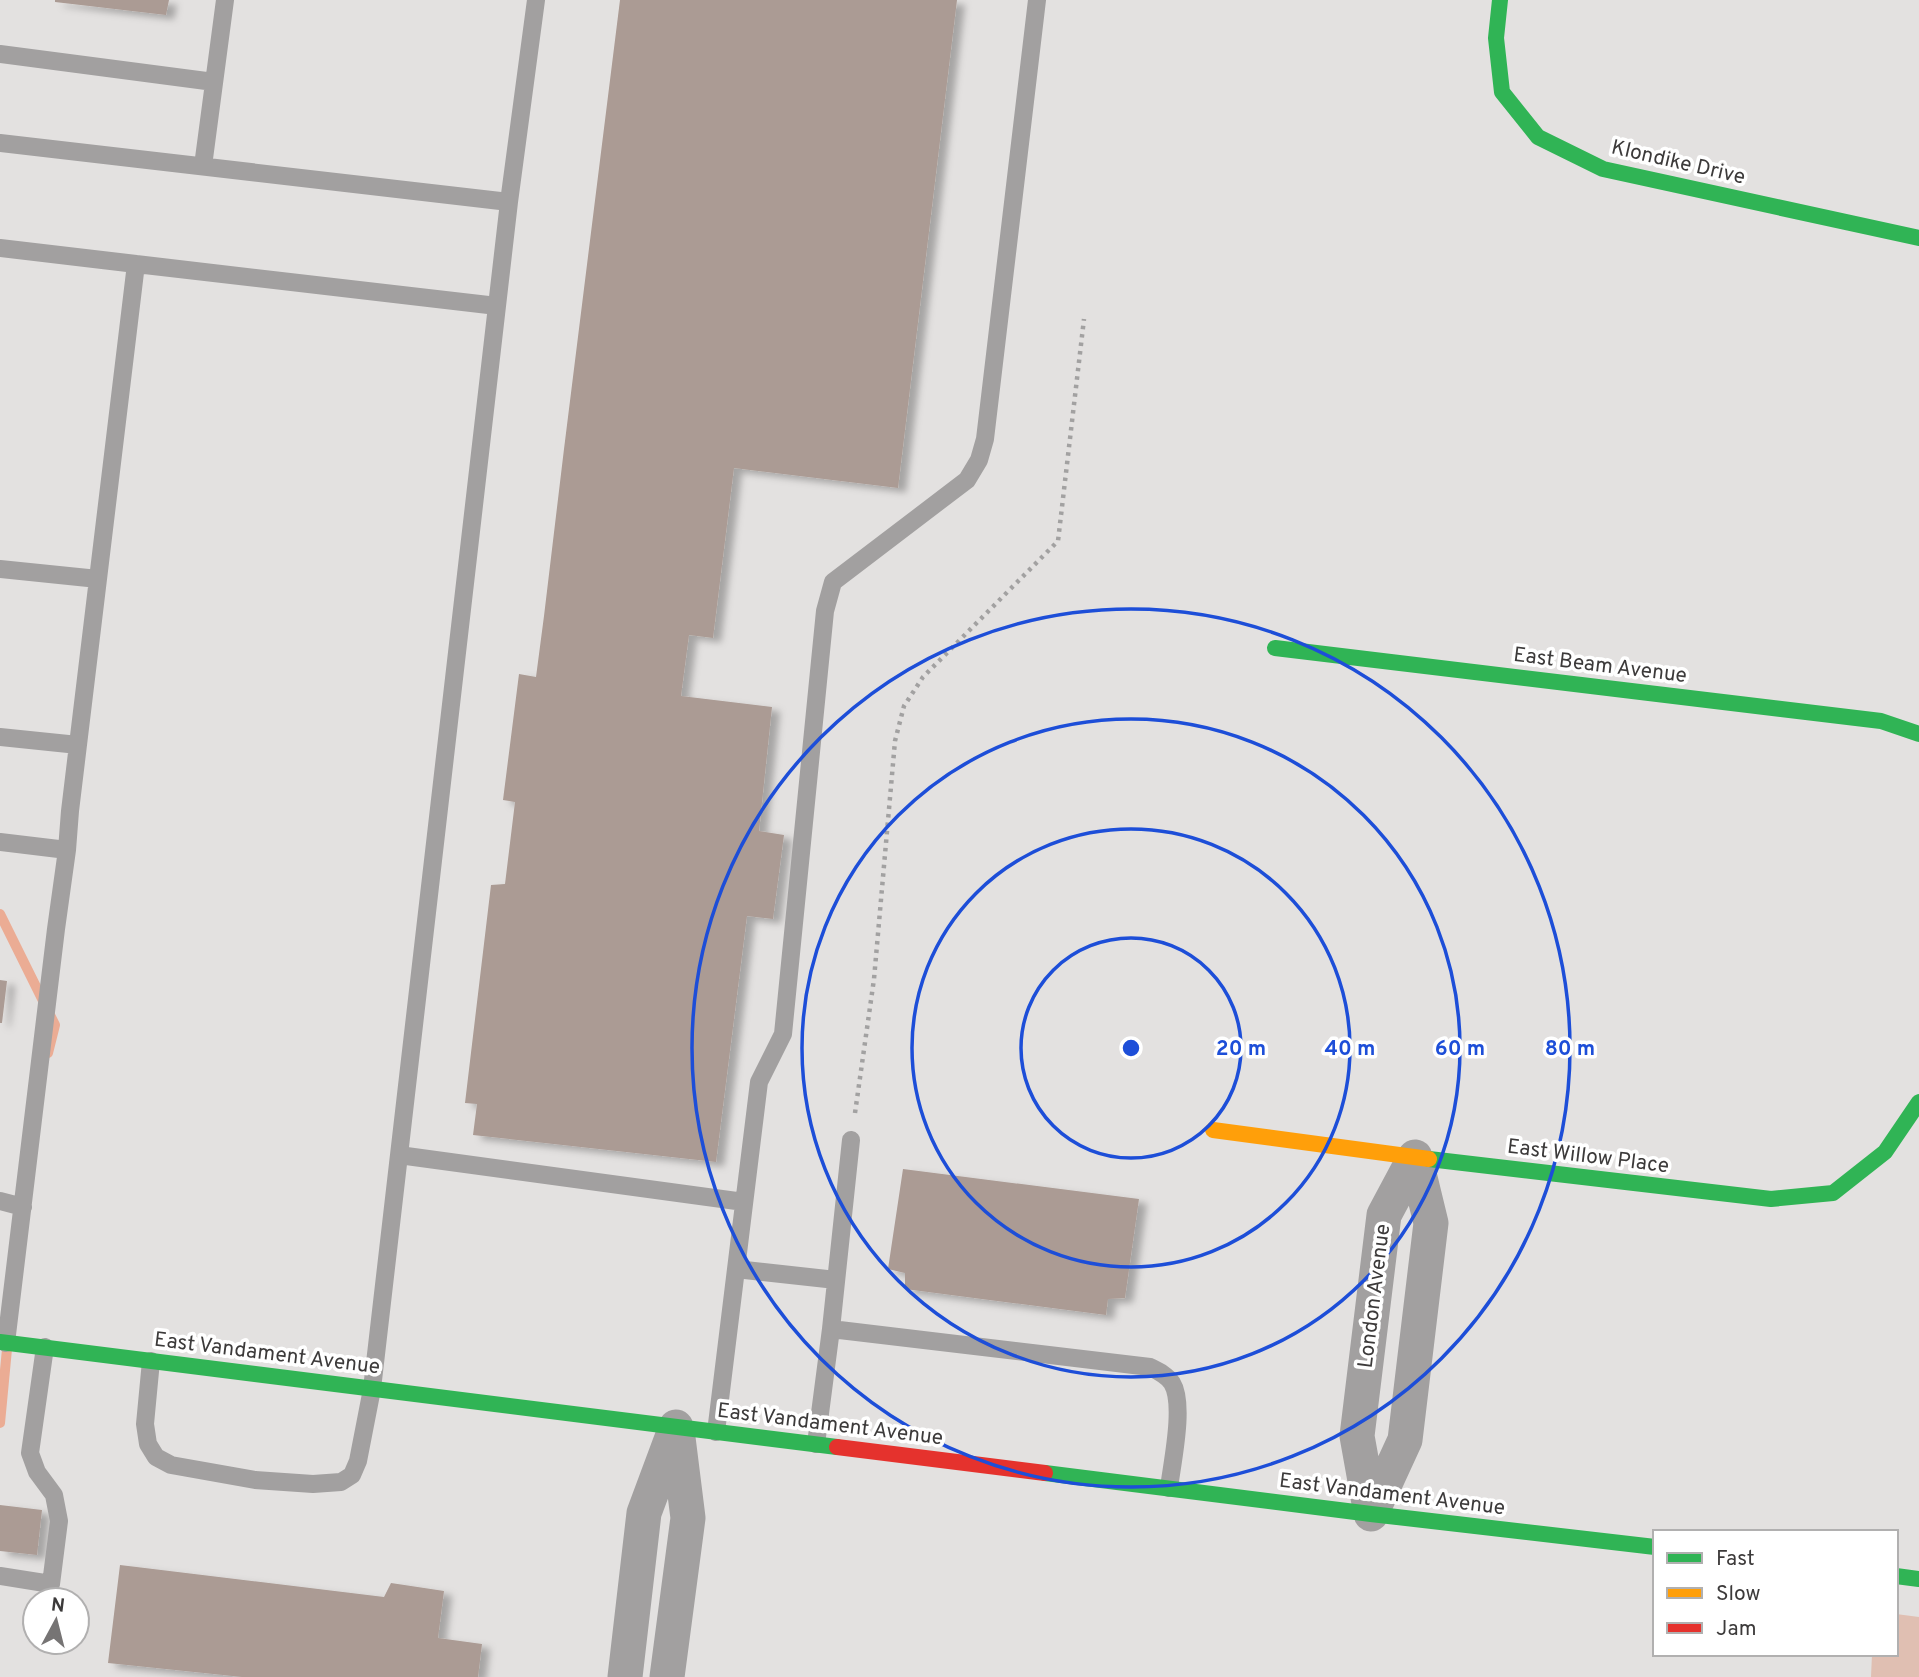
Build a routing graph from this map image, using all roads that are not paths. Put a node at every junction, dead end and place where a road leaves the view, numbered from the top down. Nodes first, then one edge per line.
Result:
1 (225, 0) edge
2 (536, 0) edge
3 (1037, 0) edge
4 (1500, 0) edge
5 (0, 54) edge
6 (214, 82) junction
7 (0, 143) edge
8 (203, 166) junction
9 (509, 202) junction
10 (1919, 238) edge
11 (0, 248) edge
12 (136, 264) junction
13 (497, 306) junction
14 (0, 569) edge
15 (98, 579) junction
16 (1275, 648) dead end
17 (1919, 734) edge
18 (0, 737) edge
19 (78, 746) junction
20 (0, 842) edge
21 (67, 850) junction
22 (1919, 1102) edge
23 (1213, 1130) dead end
24 (851, 1140) road end
25 (399, 1155) junction
26 (1415, 1157) junction
27 (0, 1201) edge
28 (744, 1202) junction
29 (23, 1207) junction
30 (736, 1269) junction
31 (836, 1280) junction
32 (831, 1329) junction
33 (3, 1342) edge
34 (45, 1347) junction
35 (151, 1361) junction
36 (372, 1389) junction
37 (676, 1427) junction
38 (716, 1432) junction
39 (816, 1444) junction
40 (1169, 1488) junction
41 (1371, 1514) junction
42 (1653, 1547) edge
43 (0, 1576) edge
44 (1898, 1576) edge
45 (1919, 1578) edge
46 (633, 1606) junction
47 (676, 1611) junction
48 (625, 1677) edge
49 (667, 1677) edge

1 - 6 lane
2 - 9 lane
3 - 28 lane
4 - 10 street, Klondike Drive
5 - 6 lane
6 - 8 lane
7 - 8 lane
8 - 9 lane
9 - 13 lane
11 - 12 lane
12 - 13 lane
12 - 15 lane
13 - 25 lane
14 - 15 lane
15 - 19 lane
16 - 17 street, East Beam Avenue
18 - 19 lane
19 - 21 lane
20 - 21 lane
21 - 29 lane
22 - 26 street, East Willow Place
23 - 26 street, East Willow Place
24 - 31 lane
25 - 28 lane
25 - 36 lane
26 - 41 street, London Avenue
26 - 41 street
27 - 29 lane
28 - 30 lane
29 - 33 lane
30 - 31 lane
30 - 38 lane
31 - 32 lane
32 - 39 lane
32 - 40 lane
33 - 34 street, East Vandament Avenue
34 - 35 street, East Vandament Avenue
34 - 43 lane
35 - 36 street, East Vandament Avenue
35 - 36 lane
36 - 37 street, East Vandament Avenue
37 - 38 street, East Vandament Avenue
37 - 46 street
37 - 47 street
38 - 39 street, East Vandament Avenue
39 - 40 street, East Vandament Avenue
40 - 41 street, East Vandament Avenue
41 - 42 street, East Vandament Avenue
44 - 45 street
46 - 47 street
46 - 48 street
47 - 49 street

